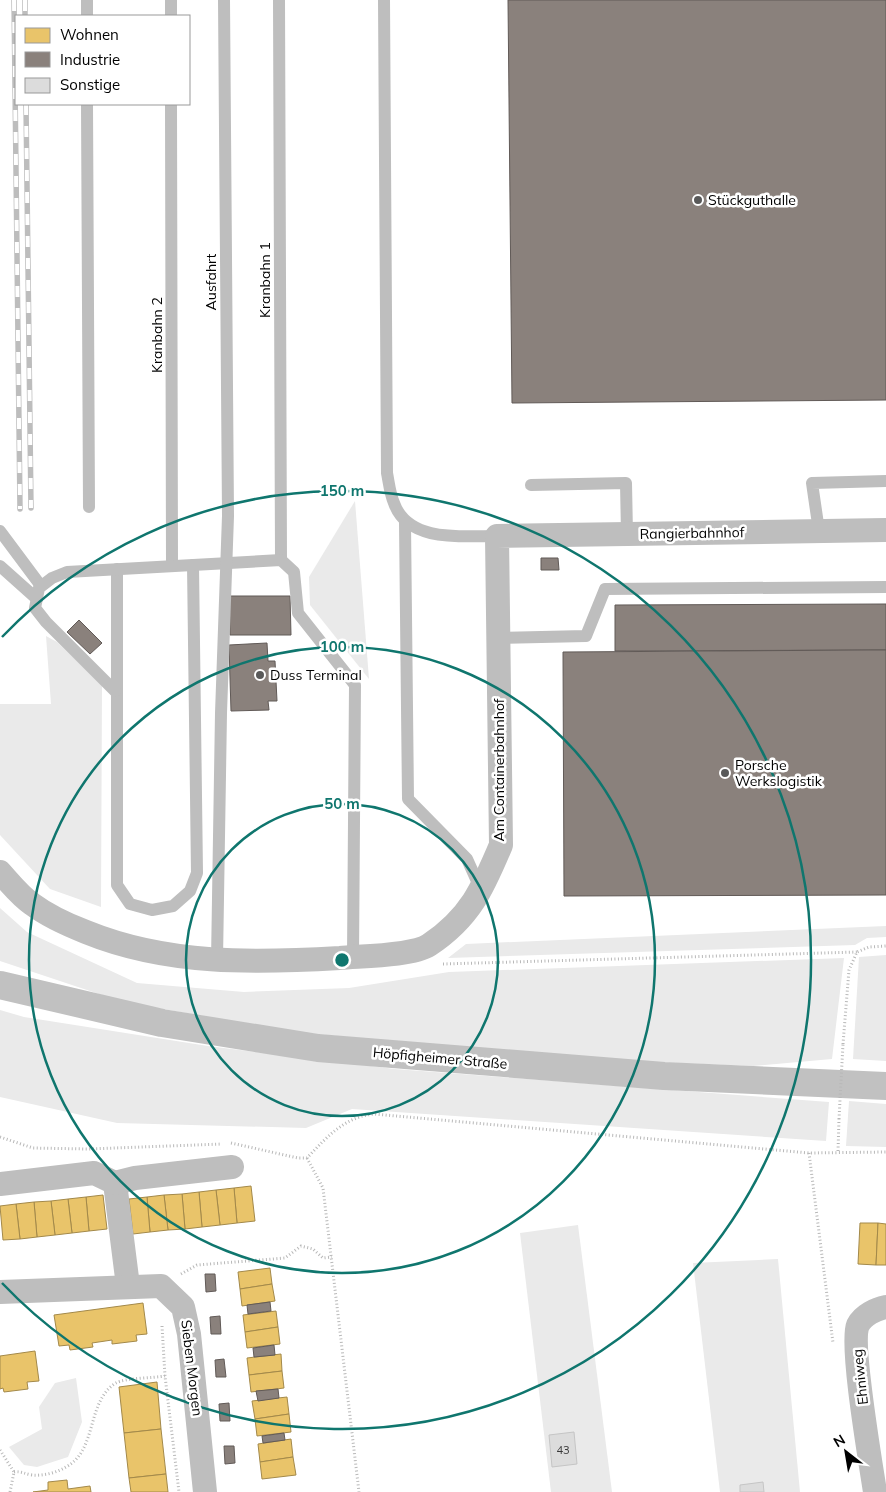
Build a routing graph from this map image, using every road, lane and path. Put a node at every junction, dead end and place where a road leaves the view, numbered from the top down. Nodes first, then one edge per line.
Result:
1 (87, 0) edge
2 (171, 0) edge
3 (224, 0) edge
4 (279, 0) edge
5 (384, 0) edge
6 (87, 15) edge
7 (171, 15) edge
8 (87, 105) edge
9 (171, 105) edge
10 (886, 481) edge
11 (531, 484) dead end
12 (89, 507) dead end
13 (405, 522) junction
14 (886, 530) edge
15 (0, 531) edge
16 (819, 531) junction
17 (627, 534) junction
18 (497, 536) junction
19 (280, 560) junction
20 (226, 563) junction
21 (193, 565) junction
22 (0, 566) edge
23 (172, 566) junction
24 (117, 569) junction
25 (41, 586) junction
26 (886, 587) edge
27 (37, 599) junction
28 (498, 638) junction
29 (115, 691) junction
30 (0, 872) edge
31 (482, 891) junction
32 (428, 946) junction
33 (886, 946) edge
34 (857, 952) junction
35 (353, 957) junction
36 (217, 960) junction
37 (0, 985) edge
38 (886, 1086) edge
39 (0, 1137) edge
40 (838, 1152) junction
41 (886, 1152) edge
42 (809, 1153) junction
43 (307, 1158) junction
44 (232, 1167) dead end
45 (114, 1183) junction
46 (0, 1184) edge
47 (332, 1258) junction
48 (128, 1286) junction
49 (161, 1286) junction
50 (0, 1292) edge
51 (886, 1306) edge
52 (161, 1320) dead end
53 (856, 1351) junction
54 (165, 1376) junction
55 (0, 1450) edge
56 (14, 1472) junction
57 (10, 1492) edge
58 (179, 1492) edge
59 (206, 1492) edge
60 (359, 1492) edge
61 (874, 1492) edge

1 - 6 lane
2 - 7 lane
3 - 20 lane, Ausfahrt
4 - 19 lane, Kranbahn 1
5 - 13 lane
8 - 12 lane
9 - 23 lane, Kranbahn 2
10 - 16 lane
11 - 17 lane
13 - 18 lane
13 - 31 lane
14 - 16 street, Rangierbahnhof
15 - 25 lane
16 - 17 street, Rangierbahnhof
17 - 18 street, Rangierbahnhof
18 - 28 street, Am Containerbahnhof
19 - 20 lane
19 - 35 lane
20 - 21 lane
20 - 36 lane
21 - 23 lane
21 - 29 lane
22 - 27 lane
23 - 24 lane
24 - 25 lane
24 - 29 lane
25 - 27 lane
26 - 28 lane
27 - 29 lane
28 - 31 street, Am Containerbahnhof
30 - 36 street, Am Containerbahnhof
31 - 32 street, Am Containerbahnhof
32 - 34 path
32 - 35 street, Am Containerbahnhof
33 - 34 path
34 - 40 path, bridge
35 - 36 street, Am Containerbahnhof
37 - 38 main road, Höpfigheimer Straße
39 - 43 path
40 - 41 path
40 - 42 path
42 - 43 path
42 - 53 path
43 - 47 path
44 - 45 street
45 - 46 street
45 - 48 street
47 - 49 path
47 - 60 path
48 - 49 street
48 - 50 street
49 - 59 street, Sieben Morgen
51 - 53 street, Ehniweg
52 - 54 path
53 - 61 street, Ehniweg
54 - 56 path
54 - 58 path
55 - 56 path
56 - 57 path

